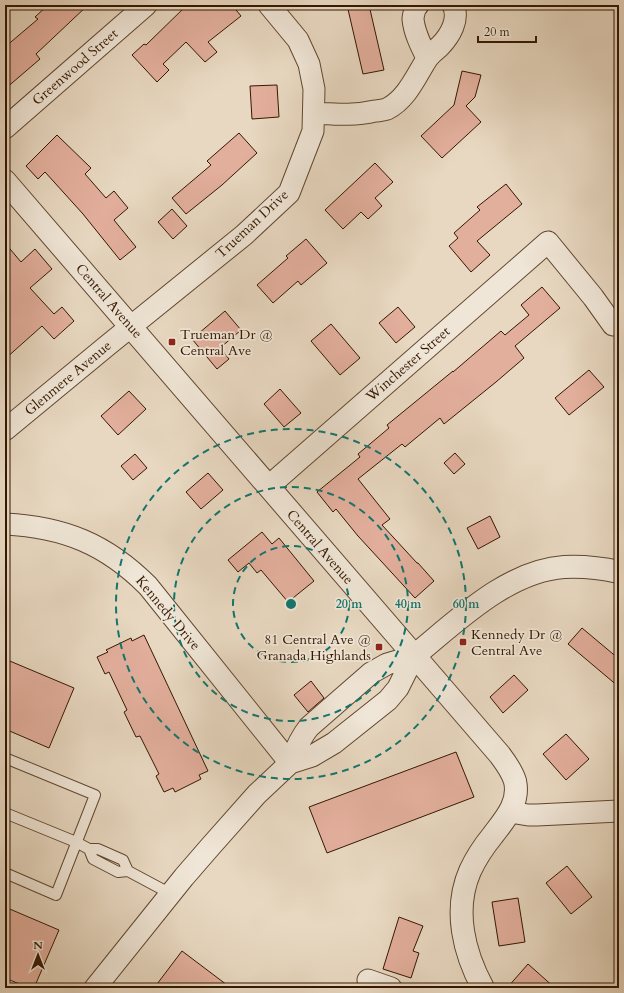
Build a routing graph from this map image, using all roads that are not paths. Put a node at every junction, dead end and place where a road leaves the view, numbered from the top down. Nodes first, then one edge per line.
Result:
1 (146, 5) edge
2 (269, 5) edge
3 (418, 5) edge
4 (453, 5) edge
5 (427, 58) junction
6 (314, 113) junction
7 (5, 128) edge
8 (5, 181) edge
9 (613, 325) dead end
10 (131, 326) junction
11 (5, 430) edge
12 (269, 486) junction
13 (5, 524) edge
14 (619, 572) edge
15 (414, 656) junction
16 (5, 758) edge
17 (290, 763) junction
18 (619, 811) edge
19 (510, 812) junction
20 (5, 813) edge
21 (76, 842) junction
22 (5, 873) edge
23 (171, 894) junction
24 (368, 980) dead end
25 (95, 988) edge
26 (392, 988) edge
27 (483, 988) edge

1 - 7 street, Greenwood Street
2 - 6 street, Trueman Drive
3 - 5 street
4 - 5 street
5 - 6 street
6 - 10 street, Trueman Drive
8 - 10 street, Central Avenue
9 - 12 street, Winchester Street
10 - 11 street, Glenmere Avenue
10 - 12 street, Central Avenue
12 - 15 street, Central Avenue
13 - 17 street, Kennedy Drive
14 - 15 street
15 - 17 street
15 - 17 street
15 - 19 street, Central Avenue
16 - 21 lane
17 - 23 street
18 - 19 street
19 - 27 street, Central Avenue
20 - 21 lane
21 - 22 lane
21 - 23 lane
23 - 25 street
24 - 26 street

